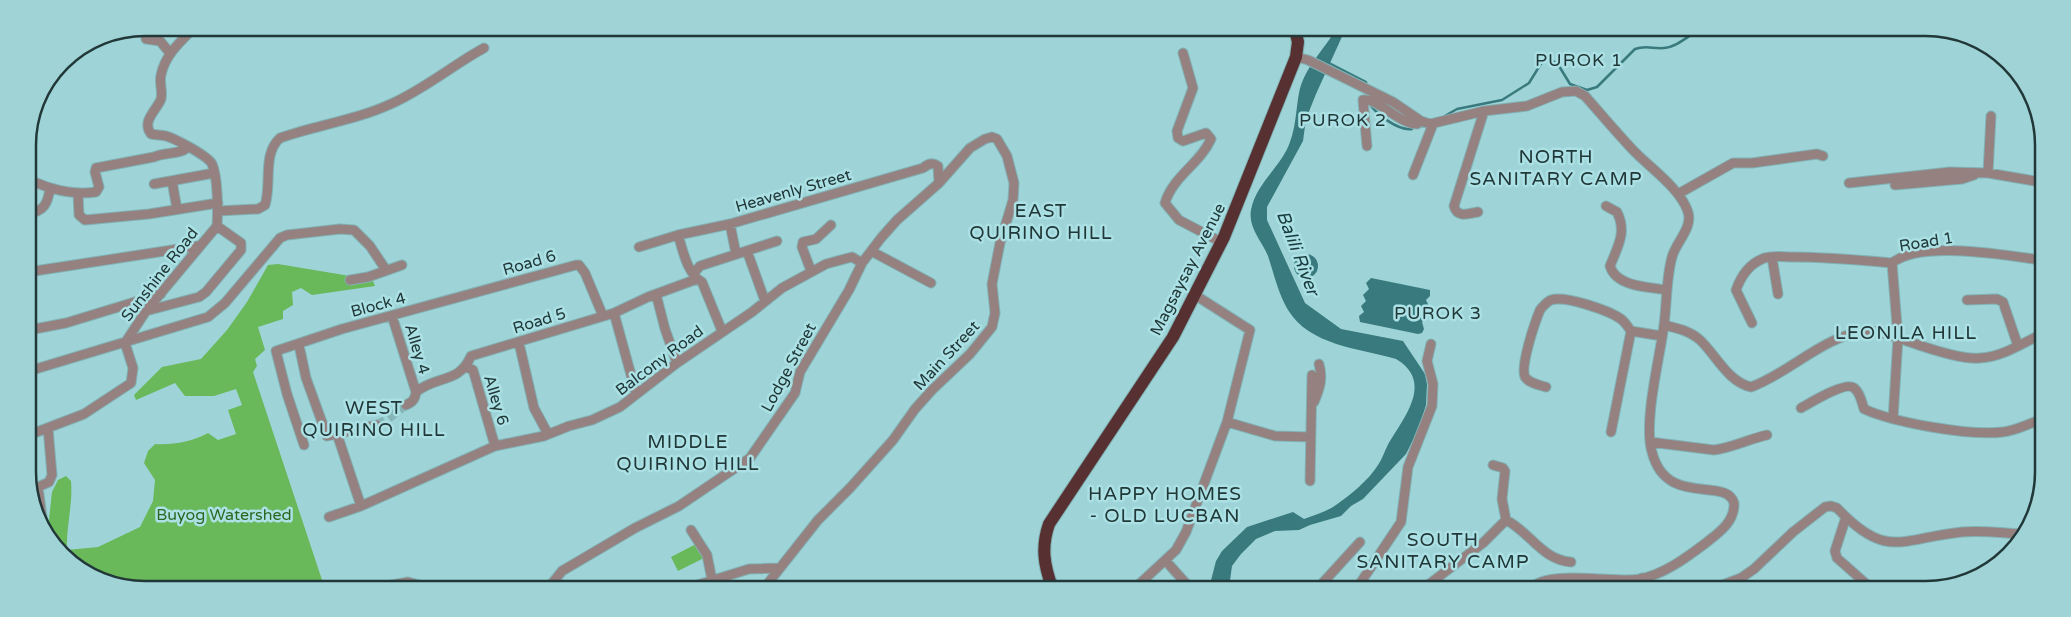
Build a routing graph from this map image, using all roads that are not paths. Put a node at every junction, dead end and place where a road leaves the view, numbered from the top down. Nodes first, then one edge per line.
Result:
1 (186, 36) edge
2 (1296, 36) edge
3 (146, 39) dead end
4 (484, 48) dead end
5 (1183, 52) dead end
6 (170, 53) junction
7 (1296, 57) junction
8 (1484, 111) junction
9 (1991, 116) dead end
10 (1421, 121) junction
11 (1433, 124) junction
12 (1367, 146) dead end
13 (188, 147) junction
14 (1823, 156) dead end
15 (214, 173) junction
16 (1413, 174) dead end
17 (1983, 174) junction
18 (36, 181) edge
19 (172, 181) junction
20 (2035, 181) edge
21 (939, 183) junction
22 (1849, 183) dead end
23 (154, 184) dead end
24 (1895, 185) dead end
25 (50, 188) junction
26 (78, 194) junction
27 (1678, 194) junction
28 (1606, 206) dead end
29 (218, 207) junction
30 (178, 209) junction
31 (36, 212) edge
32 (1478, 212) dead end
33 (730, 224) junction
34 (831, 225) dead end
35 (217, 226) junction
36 (678, 235) junction
37 (777, 241) dead end
38 (1221, 242) junction
39 (198, 246) junction
40 (639, 247) dead end
41 (747, 251) junction
42 (871, 251) junction
43 (736, 254) junction
44 (1772, 257) junction
45 (2035, 259) edge
46 (862, 263) junction
47 (1892, 263) junction
48 (402, 265) dead end
49 (386, 270) junction
50 (36, 271) edge
51 (811, 271) junction
52 (695, 276) junction
53 (350, 280) dead end
54 (931, 283) dead end
55 (488, 290) joint
56 (1667, 290) junction
57 (161, 294) junction
58 (656, 294) junction
59 (1778, 294) dead end
60 (1195, 295) junction
61 (1967, 300) dead end
62 (765, 301) junction
63 (146, 311) junction
64 (614, 313) junction
65 (392, 316) junction
66 (602, 316) junction
67 (1752, 323) dead end
68 (1664, 325) junction
69 (36, 329) edge
70 (722, 331) junction
71 (1631, 331) junction
72 (1662, 336) junction
73 (1898, 338) junction
74 (2035, 338) edge
75 (125, 342) junction
76 (518, 343) junction
77 (1431, 344) dead end
78 (299, 345) junction
79 (2018, 346) junction
80 (677, 363) junction
81 (1319, 364) dead end
82 (466, 367) junction
83 (36, 369) edge
84 (1312, 375) dead end
85 (1546, 387) dead end
86 (416, 392) junction
87 (636, 393) junction
88 (406, 405) tunnel mouth
89 (1312, 407) junction
90 (1801, 408) dead end
91 (1893, 419) junction
92 (1227, 422) junction
93 (2035, 422) edge
94 (377, 425) tunnel mouth
95 (48, 428) junction
96 (36, 432) edge
97 (1611, 432) dead end
98 (337, 434) junction
99 (548, 434) junction
100 (1767, 435) dead end
101 (1311, 436) junction
102 (1650, 442) junction
103 (304, 445) dead end
104 (495, 446) junction
105 (1493, 465) dead end
106 (1310, 481) dead end
107 (39, 498) edge
108 (361, 506) junction
109 (329, 517) dead end
110 (1846, 517) junction
111 (1506, 520) junction
112 (691, 530) dead end
113 (2015, 534) edge
114 (1360, 542) dead end
115 (1165, 560) junction
116 (1572, 562) dead end
117 (779, 568) junction
118 (1642, 578) junction
119 (1741, 578) junction
120 (712, 580) junction
121 (554, 581) edge
122 (709, 581) edge
123 (770, 581) edge
124 (1050, 581) edge
125 (1142, 581) edge
126 (1184, 581) edge
127 (1324, 581) edge
128 (1362, 581) edge
129 (1433, 581) edge
130 (1542, 581) edge
131 (1624, 581) edge
132 (1624, 581) edge
133 (1646, 581) edge
134 (1733, 581) edge
135 (1741, 581) edge
136 (1863, 581) edge

1 - 6 street
2 - 7 highway, Magsaysay Avenue
3 - 6 street
4 - 29 street
5 - 38 street
6 - 13 street
7 - 10 street
7 - 38 highway, Magsaysay Avenue
8 - 11 street
8 - 27 street
8 - 32 street
9 - 17 street
10 - 11 street
10 - 12 street
11 - 16 street
13 - 15 street
13 - 26 street
14 - 27 street
15 - 19 street
15 - 29 street
17 - 20 street
17 - 22 street
17 - 24 street
18 - 25 street
19 - 23 street
19 - 30 street
21 - 33 street, Heavenly Street
21 - 42 street
21 - 117 street, Main Street
25 - 26 street
25 - 31 street
26 - 30 street
27 - 56 street
28 - 56 street
29 - 30 street
29 - 35 street
33 - 36 street, Heavenly Street
33 - 43 street
34 - 51 street
35 - 39 street, Sunshine Road
35 - 63 street
36 - 40 street, Heavenly Street
36 - 52 street
37 - 41 street, Road 5
38 - 60 highway, Magsaysay Avenue
39 - 50 street
39 - 57 street, Sunshine Road
41 - 43 street, Road 5
41 - 62 street
42 - 46 street
42 - 54 street
43 - 52 street, Road 5
44 - 47 street
44 - 59 street
44 - 67 street
45 - 47 street, Road 1
46 - 51 street, Balcony Road
46 - 121 street, Lodge Street
47 - 73 street, Road 1
48 - 49 street
49 - 53 street
49 - 75 street
51 - 62 street, Balcony Road
52 - 58 street, Road 5
52 - 70 street
55 - 65 street, Block 4
55 - 66 street, Road 6
56 - 68 street
57 - 63 street, Sunshine Road
57 - 69 street
58 - 64 street, Road 5
58 - 80 street
60 - 92 street
60 - 124 highway, Magsaysay Avenue
61 - 79 street
62 - 70 street, Balcony Road
63 - 75 street, Sunshine Road
64 - 66 street, Road 5
64 - 87 street
65 - 78 street, Block 4
65 - 86 street, Alley 4
66 - 76 street, Road 5
68 - 72 street
68 - 73 street
70 - 80 street, Balcony Road
71 - 72 street
71 - 85 street
71 - 97 street
72 - 102 street
73 - 79 street
73 - 91 street, Road 1
74 - 79 street
75 - 83 street
75 - 95 street
76 - 82 street, Road 5
76 - 99 street
77 - 128 street
78 - 98 street
78 - 103 street, Block 4
80 - 87 street, Balcony Road
81 - 89 street
82 - 86 street
82 - 104 street, Alley 6
84 - 89 street
86 - 88 street
87 - 99 street, Balcony Road
89 - 101 street
90 - 91 street
91 - 93 street
92 - 101 street
92 - 115 street
94 - 98 street
95 - 96 street
95 - 107 street
98 - 108 street
99 - 104 street, Balcony Road
100 - 102 street
101 - 106 street
102 - 118 street
104 - 108 street, Balcony Road
105 - 111 street
108 - 109 street, Balcony Road
110 - 113 street
110 - 119 street
110 - 136 street
111 - 116 street
111 - 129 street
112 - 120 street
114 - 127 street
115 - 125 street
115 - 126 street
117 - 120 street
117 - 123 street, Main Street
118 - 132 street
118 - 133 street
119 - 134 street
119 - 135 street
120 - 122 street
130 - 131 street

